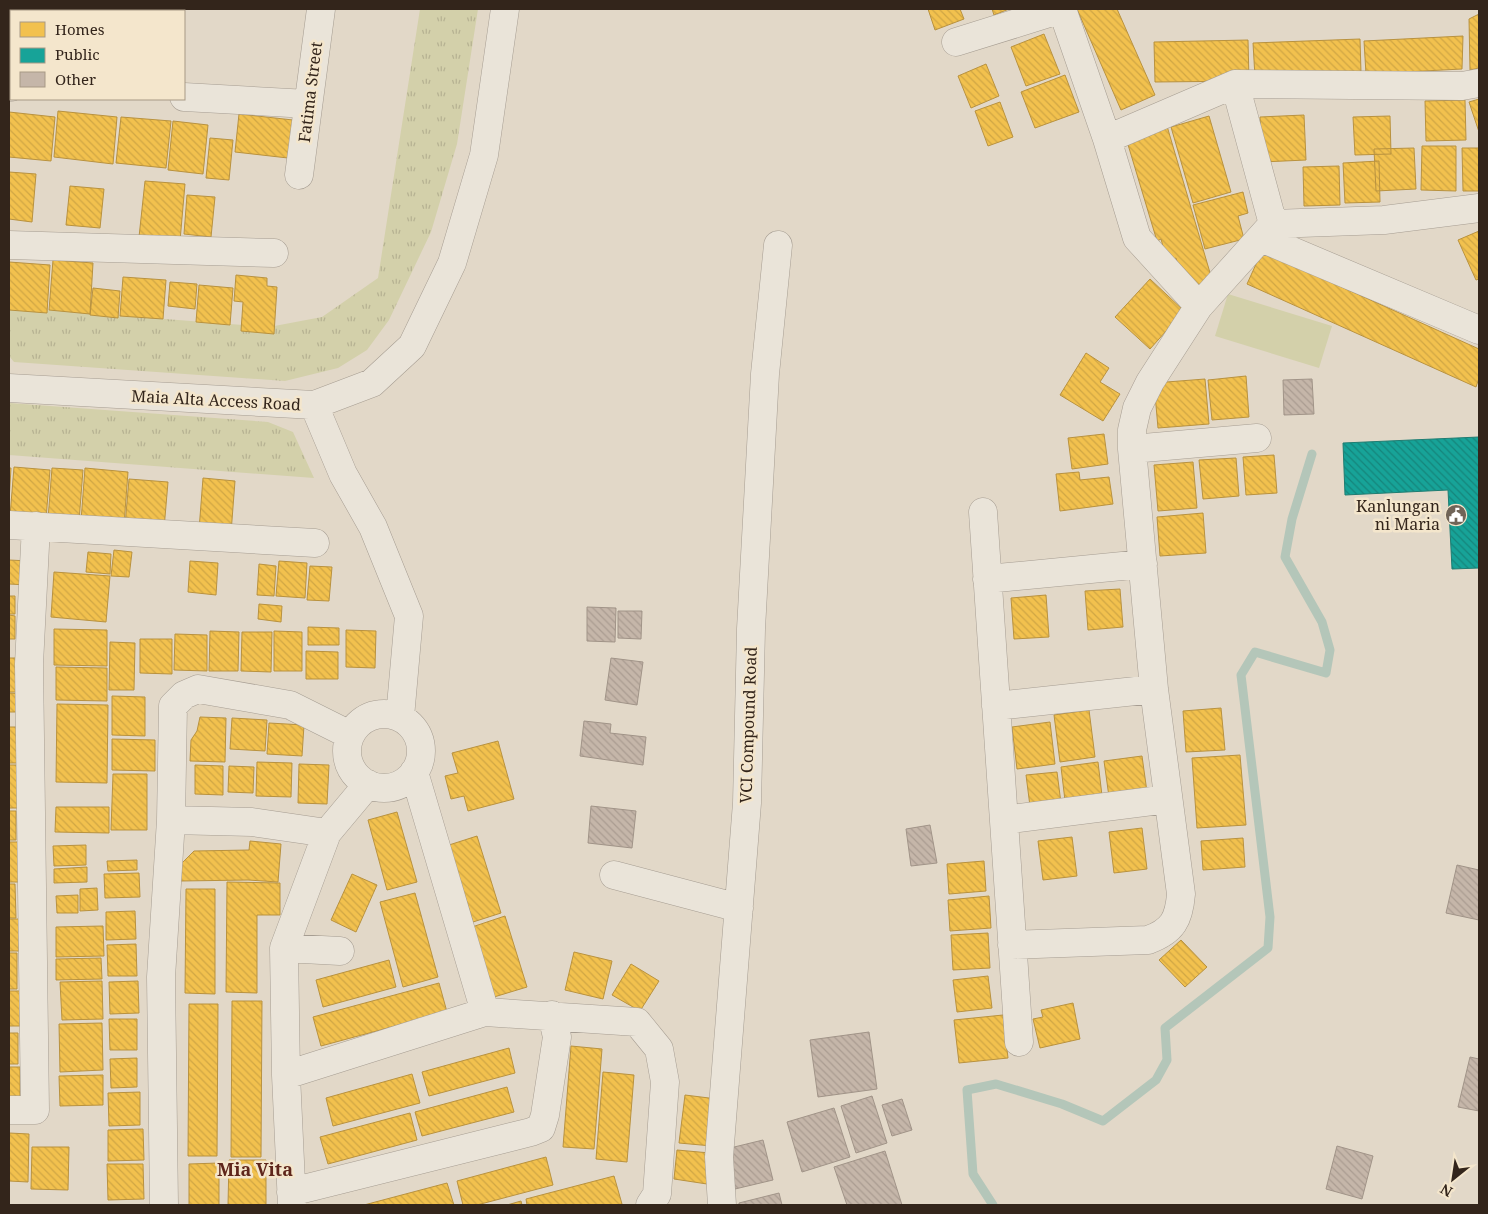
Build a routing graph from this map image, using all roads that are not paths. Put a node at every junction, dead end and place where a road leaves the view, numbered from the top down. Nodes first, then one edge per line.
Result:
1 (321, 9) edge
2 (505, 9) edge
3 (956, 42) dead end
4 (1479, 82) edge
5 (1235, 84) junction
6 (185, 97) edge
7 (308, 104) junction
8 (1107, 139) junction
9 (299, 175) dead end
10 (1479, 208) edge
11 (1267, 231) junction
12 (9, 245) edge
13 (778, 245) dead end
14 (274, 253) dead end
15 (1199, 306) junction
16 (1479, 330) edge
17 (9, 388) edge
18 (314, 405) junction
19 (1257, 438) dead end
20 (1132, 449) junction
21 (983, 512) dead end
22 (9, 525) edge
23 (36, 526) junction
24 (316, 543) dead end
25 (1143, 564) junction
26 (987, 579) junction
27 (1154, 689) junction
28 (996, 706) junction
29 (400, 717) junction
30 (350, 735) junction
31 (414, 772) junction
32 (368, 784) junction
33 (1168, 799) junction
34 (171, 820) junction
35 (1004, 820) junction
36 (327, 834) junction
37 (614, 875) dead end
38 (738, 908) junction
39 (1012, 945) junction
40 (284, 948) junction
41 (340, 951) dead end
42 (485, 1012) junction
43 (552, 1015) junction
44 (1019, 1042) dead end
45 (286, 1075) junction
46 (9, 1110) edge
47 (291, 1199) edge
48 (164, 1205) edge
49 (650, 1205) edge
50 (722, 1205) edge

1 - 7 street, Fatima Street
2 - 18 street, Maia Alta Access Road
3 - 8 street
4 - 5 street
5 - 8 street
5 - 11 street
6 - 7 street
7 - 9 street, Fatima Street
8 - 15 street
10 - 11 street
11 - 15 street
11 - 16 street
12 - 14 street
13 - 38 street, VCI Compound Road
15 - 20 street
17 - 18 street, Maia Alta Access Road
18 - 29 street
19 - 20 street
20 - 25 street
21 - 26 street
22 - 23 street
23 - 24 street
23 - 46 street
25 - 26 street
25 - 27 street
26 - 28 street
27 - 28 street
27 - 33 street
28 - 35 street
29 - 30 street
29 - 31 street
30 - 32 street
30 - 34 street
31 - 32 street
31 - 42 street
32 - 36 street
33 - 35 street
33 - 39 street
34 - 36 street
34 - 48 street
35 - 39 street
36 - 40 street
37 - 38 street
38 - 50 street, VCI Compound Road
39 - 44 street
40 - 41 street
40 - 45 street
42 - 43 street
42 - 45 street
43 - 47 street
43 - 49 street
45 - 47 street

